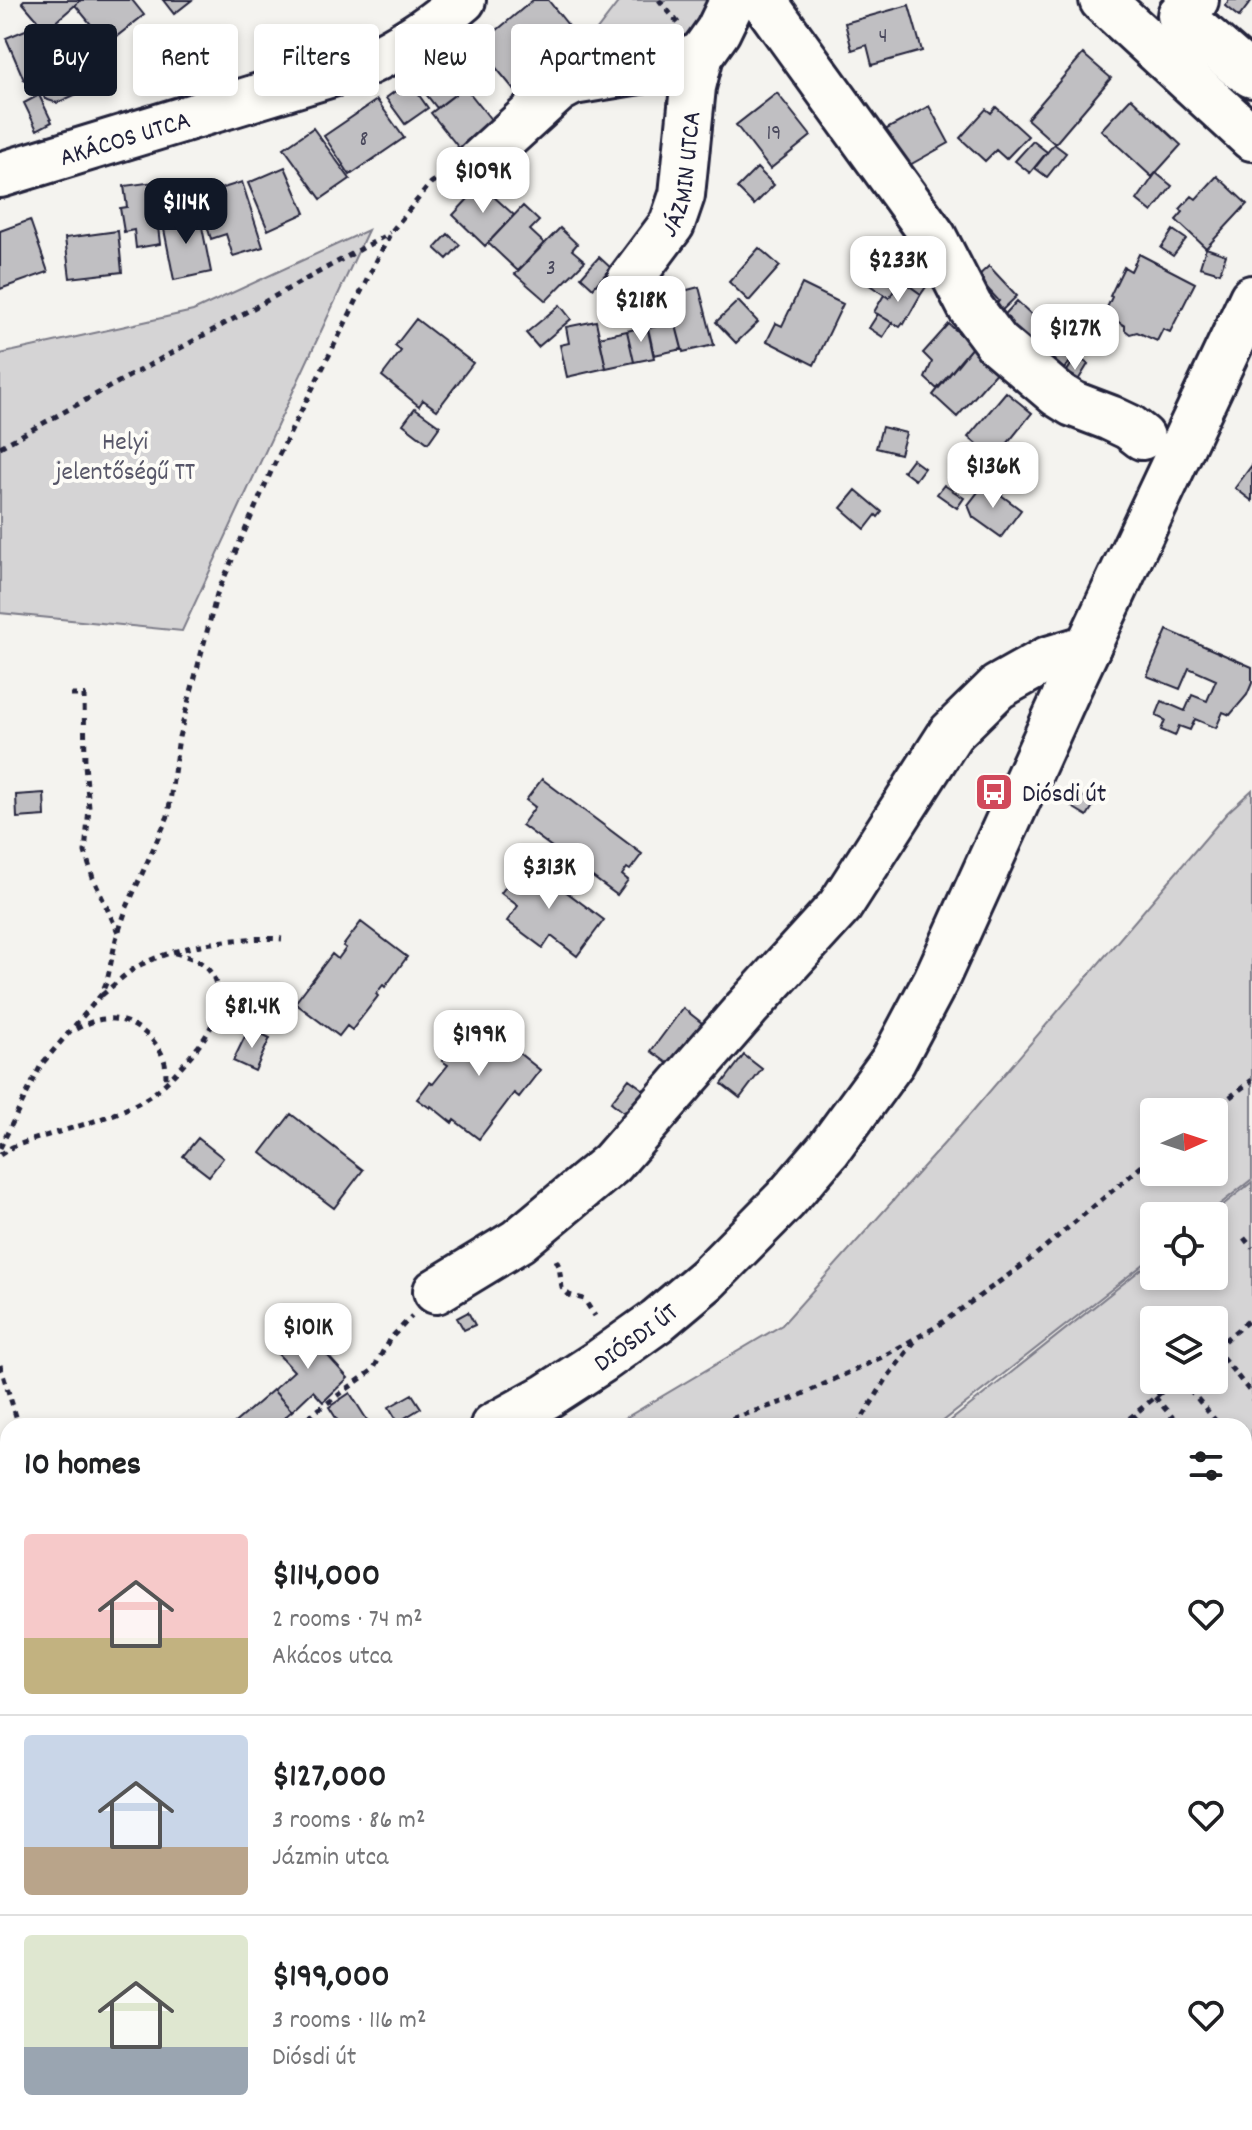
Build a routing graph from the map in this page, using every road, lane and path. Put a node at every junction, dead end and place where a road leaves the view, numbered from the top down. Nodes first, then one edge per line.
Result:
1 (463, 0) edge
2 (733, 0) edge
3 (763, 0) edge
4 (1102, 0) edge
5 (1196, 0) edge
6 (701, 55) junction
7 (1252, 75) edge
8 (1252, 138) edge
9 (479, 162) joint
10 (0, 175) edge
11 (391, 232) junction
12 (630, 280) dead end
13 (1252, 298) edge
14 (1142, 437) dead end
15 (0, 447) edge
16 (1088, 647) junction
17 (71, 695) dead end
18 (118, 933) junction
19 (282, 939) dead end
20 (171, 952) junction
21 (101, 995) junction
22 (72, 1031) junction
23 (1252, 1080) edge
24 (166, 1083) junction
25 (1228, 1099) edge
26 (0, 1148) edge
27 (0, 1155) edge
28 (1140, 1168) edge
29 (537, 1226) junction
30 (1244, 1238) dead end
31 (1252, 1248) edge
32 (436, 1291) joint
33 (595, 1316) dead end
34 (1252, 1318) edge
35 (917, 1337) junction
36 (1228, 1338) edge
37 (0, 1365) edge
38 (1228, 1365) edge
39 (1159, 1394) edge
40 (1191, 1394) edge
41 (1252, 1394) edge
42 (1155, 1397) junction
43 (1133, 1415) junction
44 (308, 1417) dead end
45 (17, 1418) edge
46 (507, 1418) edge
47 (734, 1418) edge
48 (862, 1418) edge
49 (1129, 1418) edge
50 (1135, 1418) edge
51 (1173, 1418) edge
52 (1213, 1418) edge

1 - 10 street, AKÁCOS UTCA
2 - 6 street, JÁZMIN UTCA
3 - 14 street
4 - 8 street
5 - 7 street
6 - 9 street
6 - 12 street, JÁZMIN UTCA
9 - 11 path
11 - 15 path
11 - 18 path
13 - 16 street, DIÓSDI ÚT
16 - 29 street
16 - 46 street, DIÓSDI ÚT
17 - 18 path
18 - 21 path
19 - 20 path
20 - 21 path
20 - 24 path
21 - 22 path
22 - 24 path
22 - 26 path
23 - 25 path
24 - 27 path
28 - 35 path
29 - 32 street
29 - 33 path
30 - 31 path
32 - 44 path
34 - 36 path
35 - 47 path
35 - 48 path
37 - 45 path
38 - 41 path
39 - 42 path
40 - 52 path
42 - 43 path
42 - 51 path
43 - 49 path
43 - 50 path

